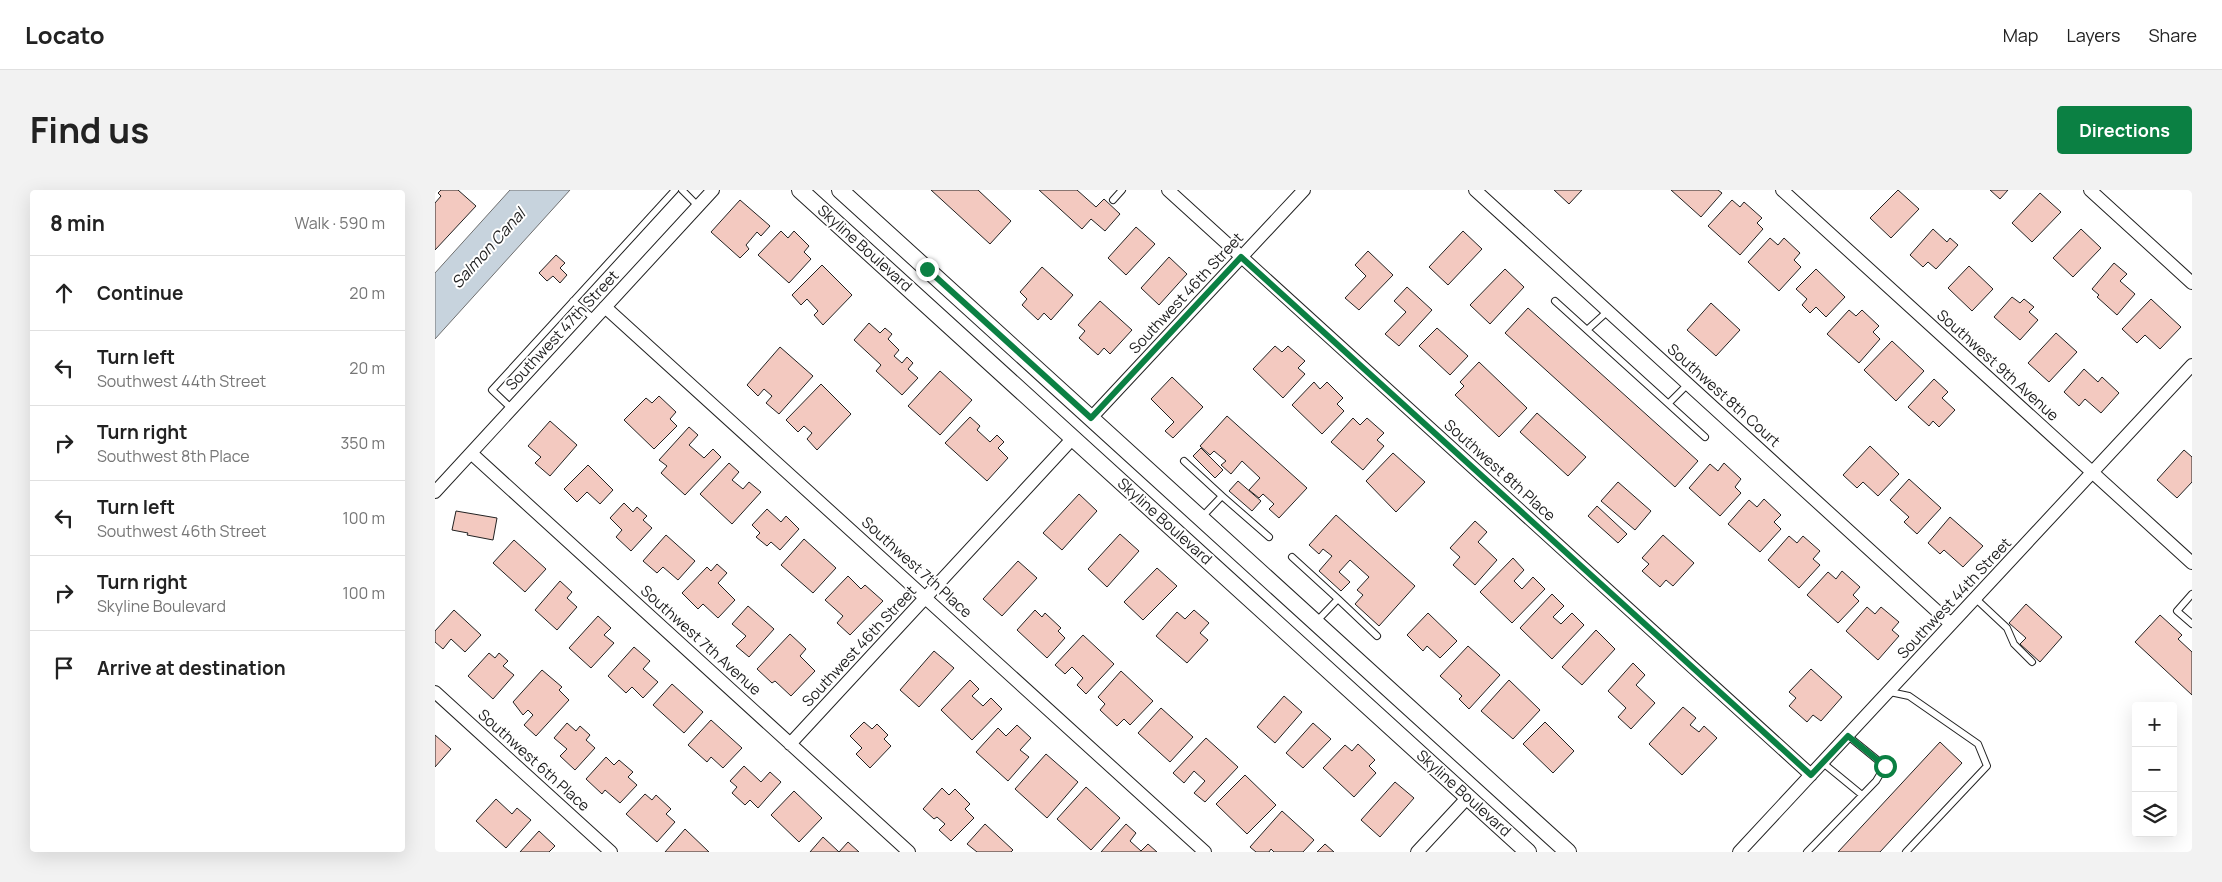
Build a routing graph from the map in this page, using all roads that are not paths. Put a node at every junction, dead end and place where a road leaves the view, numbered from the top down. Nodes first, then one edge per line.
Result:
1 (675, 190) edge
2 (682, 190) edge
3 (713, 190) edge
4 (800, 190) edge
5 (840, 190) edge
6 (1122, 190) edge
7 (1168, 190) edge
8 (1304, 190) edge
9 (1475, 190) edge
10 (1782, 190) edge
11 (2089, 190) edge
12 (1113, 200) dead end
13 (698, 206) junction
14 (1241, 257) junction
15 (2192, 283) edge
16 (1555, 300) dead end
17 (573, 301) junction
18 (605, 306) junction
19 (1608, 311) junction
20 (594, 319) junction
21 (1587, 330) junction
22 (2192, 365) edge
23 (1688, 384) junction
24 (1669, 403) junction
25 (512, 408) junction
26 (1091, 418) junction
27 (1705, 437) dead end
28 (1073, 438) junction
29 (471, 452) junction
30 (1184, 461) dead end
31 (2093, 472) junction
32 (435, 492) edge
33 (1222, 496) junction
34 (1201, 518) junction
35 (1269, 537) dead end
36 (1292, 557) dead end
37 (2192, 563) edge
38 (2192, 594) edge
39 (926, 598) junction
40 (1975, 598) junction
41 (1338, 599) junction
42 (1316, 622) junction
43 (1951, 624) junction
44 (2192, 624) edge
45 (1377, 636) dead end
46 (2032, 662) dead end
47 (435, 692) edge
48 (1889, 692) junction
49 (1848, 736) junction
50 (790, 744) junction
51 (1823, 763) junction
52 (1811, 775) junction
53 (1486, 778) junction
54 (1862, 795) junction
55 (1468, 797) junction
56 (1742, 851) edge
57 (611, 852) edge
58 (909, 852) edge
59 (1205, 852) edge
60 (1417, 852) edge
61 (1528, 852) edge
62 (1568, 852) edge
63 (1807, 852) edge
64 (1906, 852) edge

1 - 17 lane
2 - 13 lane
3 - 13 street, Southwest 47th Street
4 - 28 street, Skyline Boulevard
5 - 26 street, Skyline Boulevard
6 - 12 lane
7 - 14 street, Southwest 8th Place
8 - 14 street, Southwest 46th Street
9 - 19 street, Southwest 8th Court
10 - 31 street, Southwest 9th Avenue
11 - 15 street
13 - 18 street, Southwest 47th Street
14 - 26 street, Southwest 46th Street
14 - 52 street, Southwest 8th Place
16 - 21 lane
17 - 20 lane
17 - 25 lane
18 - 20 street, Southwest 47th Street
18 - 39 street, Southwest 7th Place
19 - 21 lane
19 - 23 street, Southwest 8th Court
20 - 25 street, Southwest 47th Street
21 - 24 lane
22 - 31 street, Southwest 44th Street
23 - 24 lane
23 - 43 street, Southwest 8th Court
24 - 27 lane
25 - 29 street, Southwest 47th Street
26 - 28 street
26 - 34 street, Skyline Boulevard
28 - 39 street, Southwest 46th Street
28 - 55 street, Skyline Boulevard
29 - 32 street, Southwest 47th Street
29 - 50 street, Southwest 7th Avenue
30 - 33 lane
31 - 37 street, Southwest 9th Avenue
31 - 40 street, Southwest 44th Street
33 - 34 lane
33 - 35 lane
34 - 42 street, Skyline Boulevard
36 - 41 lane
38 - 44 lane
39 - 50 street, Southwest 46th Street
39 - 59 street, Southwest 7th Place
40 - 43 street, Southwest 44th Street
40 - 46 lane
41 - 42 lane
41 - 45 lane
42 - 53 street, Skyline Boulevard
43 - 48 street, Southwest 44th Street
47 - 57 street, Southwest 6th Place
48 - 49 street, Southwest 44th Street
48 - 64 lane
49 - 51 street, Southwest 44th Street
49 - 54 lane
50 - 58 street, Southwest 7th Avenue
51 - 52 street, Southwest 44th Street
51 - 54 lane
52 - 56 street, Southwest 44th Street
53 - 55 street
53 - 62 street, Skyline Boulevard
54 - 63 lane
55 - 60 street
55 - 61 street, Skyline Boulevard

